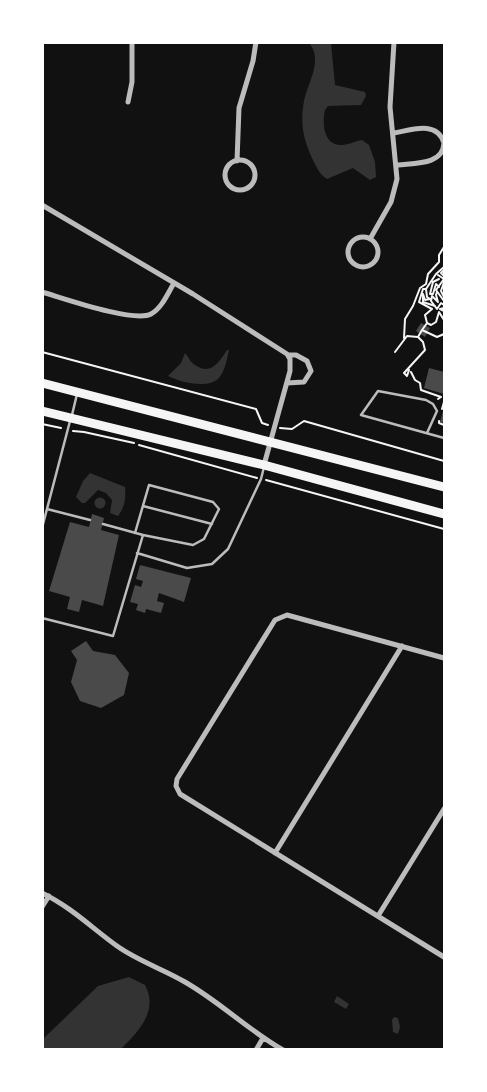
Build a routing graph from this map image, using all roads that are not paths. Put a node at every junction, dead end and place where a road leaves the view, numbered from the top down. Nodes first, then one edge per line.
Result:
1 (132, 42) edge
2 (256, 42) edge
3 (394, 42) edge
4 (128, 102) dead end
5 (394, 134) junction
6 (444, 143) edge
7 (236, 161) junction
8 (398, 165) junction
9 (42, 205) edge
10 (370, 239) junction
11 (174, 283) junction
12 (42, 292) edge
13 (288, 355) junction
14 (42, 383) edge
15 (287, 383) junction
16 (77, 393) junction
17 (42, 411) edge
18 (71, 419) junction
19 (427, 433) junction
20 (444, 438) edge
21 (270, 441) junction
22 (264, 465) junction
23 (444, 487) edge
24 (143, 506) junction
25 (47, 509) junction
26 (444, 514) edge
27 (90, 520) dead end
28 (103, 524) dead end
29 (212, 524) junction
30 (42, 528) edge
31 (135, 533) junction
32 (143, 535) junction
33 (137, 554) junction
34 (42, 618) edge
35 (402, 646) junction
36 (444, 658) edge
37 (444, 809) edge
38 (276, 853) junction
39 (42, 893) edge
40 (49, 896) junction
41 (42, 907) edge
42 (378, 916) junction
43 (444, 957) edge
44 (264, 1038) junction
45 (256, 1050) edge
46 (283, 1050) edge

1 - 4 street
2 - 7 street
3 - 5 street
5 - 6 street
5 - 8 street
6 - 8 street
7 - 7 street
8 - 10 street
9 - 11 street
10 - 10 street
11 - 12 street
11 - 13 street
13 - 15 street
13 - 15 street
14 - 16 main road
15 - 21 street
16 - 18 lane
16 - 21 main road
17 - 18 main road
18 - 22 main road
18 - 25 lane
19 - 19 lane
19 - 20 lane
21 - 22 street
21 - 23 main road
22 - 26 main road
22 - 33 lane
24 - 29 lane
24 - 29 lane
24 - 31 lane
25 - 27 lane
25 - 30 lane
28 - 31 lane
29 - 32 lane
31 - 32 lane
32 - 33 lane
33 - 34 lane
35 - 36 street
35 - 38 street
35 - 38 street
37 - 42 street
38 - 42 street
39 - 40 street
40 - 41 street
40 - 44 street
42 - 43 street
44 - 45 street
44 - 46 street

